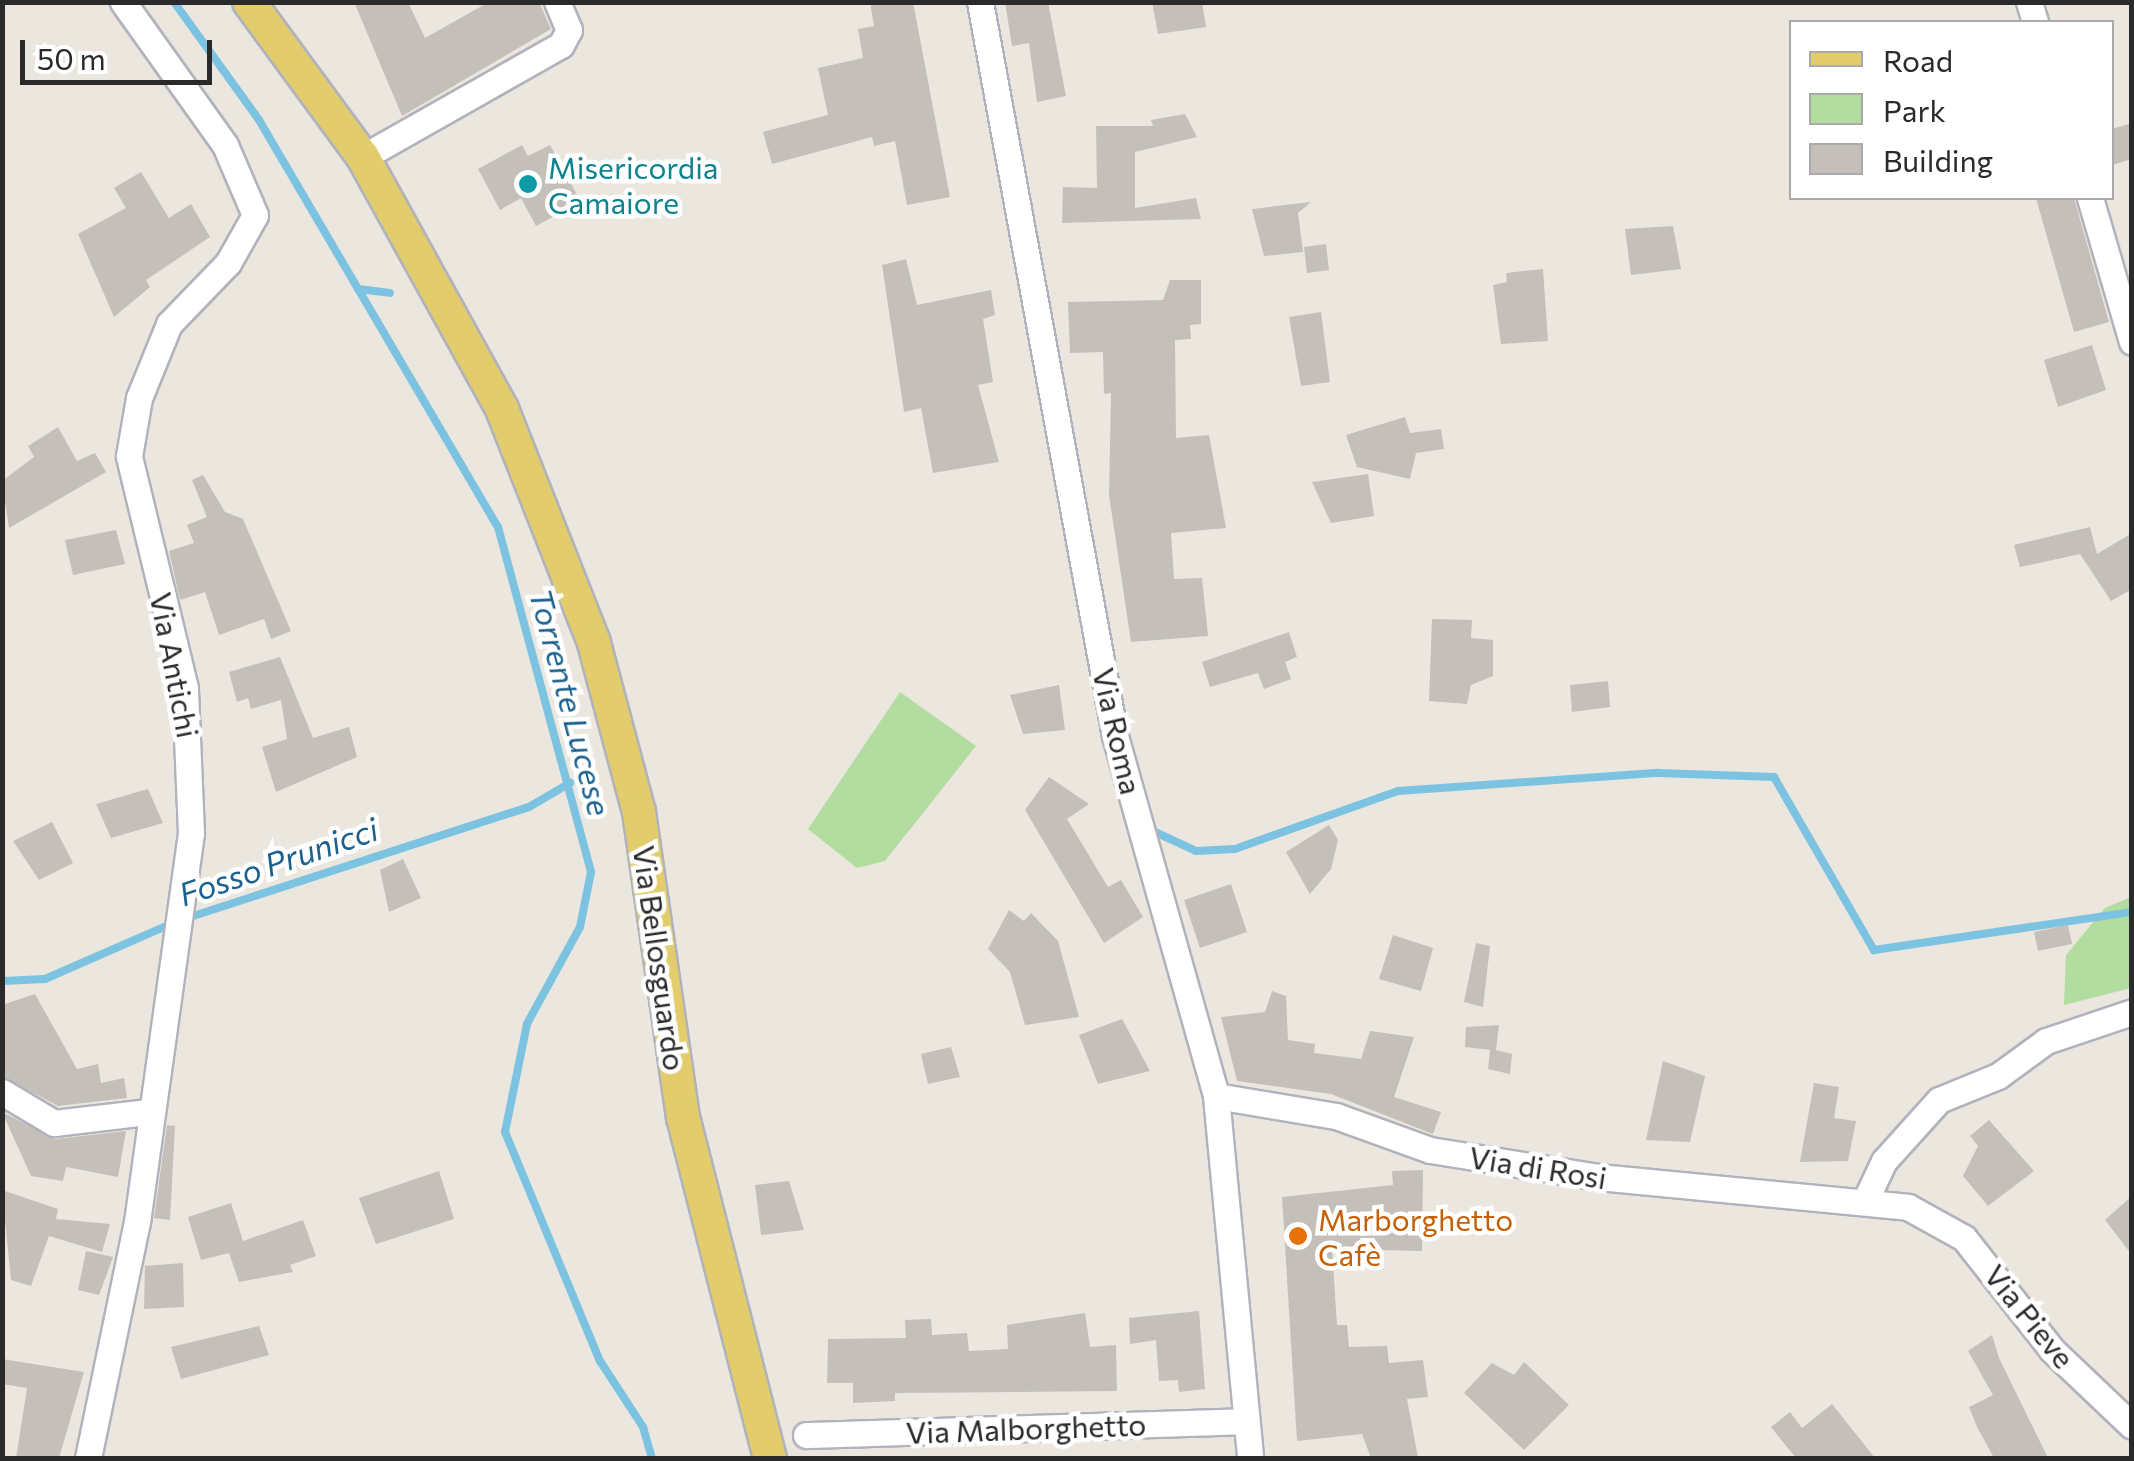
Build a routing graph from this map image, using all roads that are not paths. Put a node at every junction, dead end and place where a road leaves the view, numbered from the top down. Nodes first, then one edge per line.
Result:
1 (123, 2) edge
2 (249, 2) edge
3 (558, 2) edge
4 (980, 2) edge
5 (363, 158) junction
6 (2091, 200) edge
7 (2132, 342) edge
8 (2132, 1012) edge
9 (2, 1092) edge
10 (1216, 1096) junction
11 (148, 1112) junction
12 (1866, 1199) junction
13 (1246, 1421) junction
14 (2132, 1426) edge
15 (806, 1434) dead end
16 (88, 1458) edge
17 (770, 1458) edge
18 (1250, 1458) edge

1 - 11 street, Via Antichi
2 - 5 main road, Via Bellosguardo
3 - 5 street
4 - 10 street, Via Roma
5 - 17 main road, Via Bellosguardo
6 - 7 street
8 - 12 street
9 - 11 street
10 - 12 street, Via di Rosi
10 - 13 street, Via Roma
11 - 16 street, Via Antichi
12 - 14 street, Via Pieve
13 - 15 street, Via Malborghetto
13 - 18 street, Via Roma

